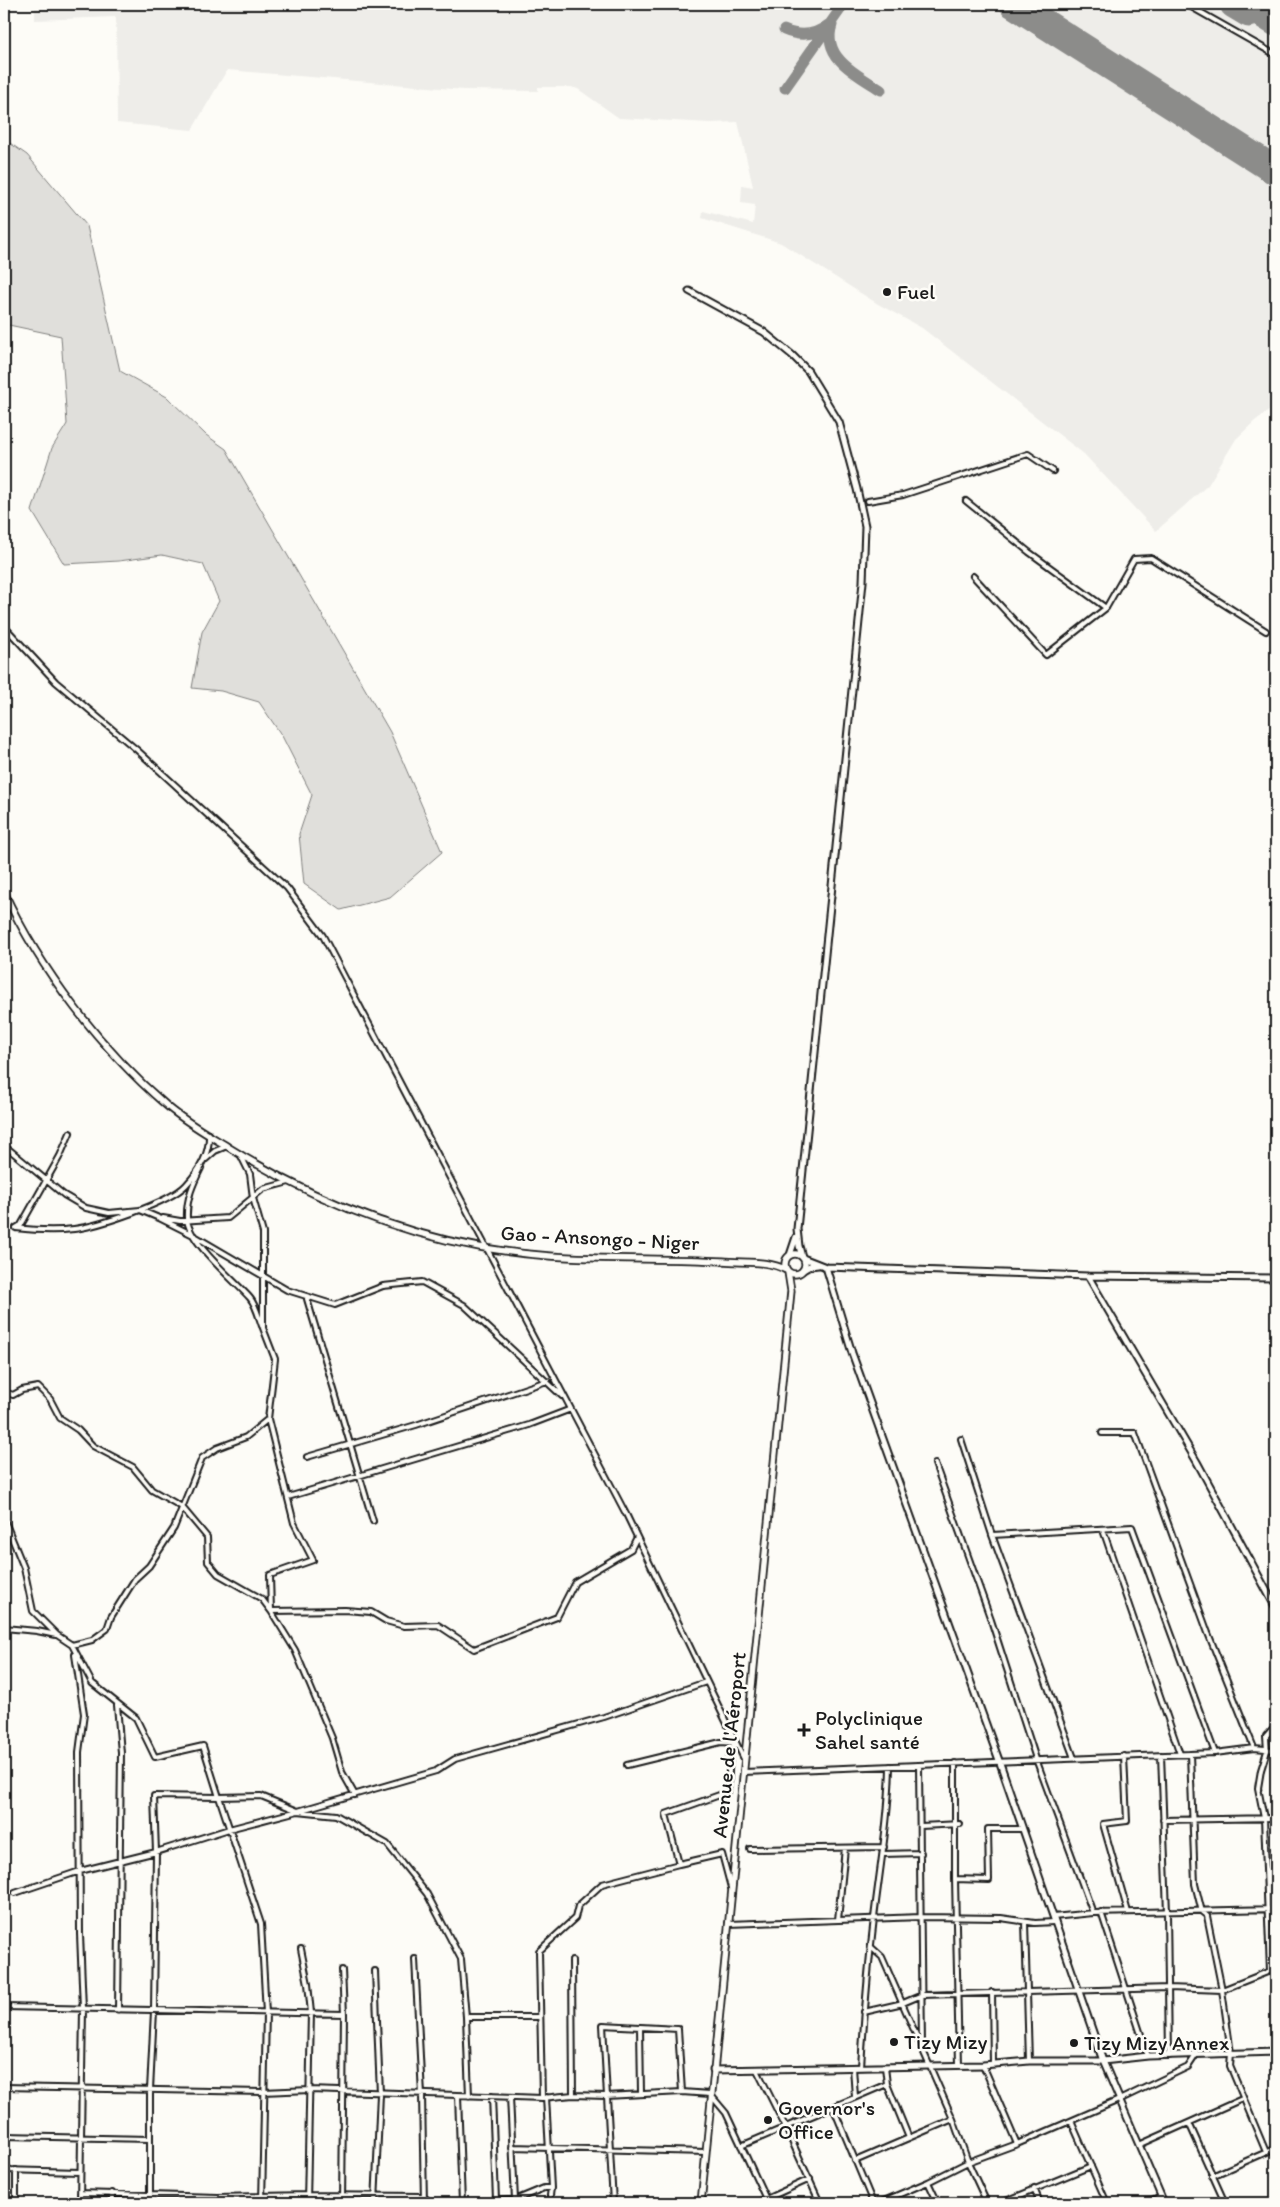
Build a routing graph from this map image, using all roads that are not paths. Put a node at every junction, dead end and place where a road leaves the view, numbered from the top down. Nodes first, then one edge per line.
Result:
1 (1186, 4) edge
2 (1276, 55) edge
3 (689, 291) dead end
4 (1053, 471) dead end
5 (868, 502) dead end
6 (966, 502) dead end
7 (973, 576) dead end
8 (1106, 608) junction
9 (4, 626) edge
10 (1266, 631) dead end
11 (4, 892) edge
12 (70, 1133) dead end
13 (209, 1134) junction
14 (227, 1146) junction
15 (4, 1147) edge
16 (240, 1154) junction
17 (205, 1160) junction
18 (45, 1180) junction
19 (289, 1182) junction
20 (254, 1198) junction
21 (140, 1210) junction
22 (159, 1218) junction
23 (186, 1220) junction
24 (797, 1234) junction
25 (193, 1235) junction
26 (488, 1248) junction
27 (788, 1256) junction
28 (803, 1258) junction
29 (767, 1264) junction
30 (823, 1266) junction
31 (787, 1271) junction
32 (801, 1272) junction
33 (264, 1276) junction
34 (1088, 1276) junction
35 (1276, 1278) edge
36 (791, 1291) junction
37 (307, 1299) dead end
38 (263, 1328) junction
39 (547, 1381) junction
40 (4, 1392) edge
41 (566, 1400) junction
42 (571, 1409) junction
43 (268, 1419) junction
44 (1102, 1433) dead end
45 (961, 1439) dead end
46 (350, 1444) junction
47 (307, 1457) dead end
48 (935, 1464) dead end
49 (360, 1476) junction
50 (288, 1497) junction
51 (182, 1507) junction
52 (4, 1519) edge
53 (373, 1521) dead end
54 (1103, 1530) junction
55 (992, 1535) junction
56 (637, 1537) junction
57 (1276, 1608) edge
58 (271, 1611) junction
59 (4, 1628) edge
60 (57, 1635) junction
61 (72, 1645) junction
62 (74, 1650) junction
63 (706, 1682) junction
64 (117, 1705) junction
65 (1276, 1725) edge
66 (736, 1743) junction
67 (1254, 1748) junction
68 (1276, 1750) edge
69 (1268, 1751) junction
70 (1215, 1753) junction
71 (1180, 1754) junction
72 (1190, 1754) junction
73 (1161, 1755) junction
74 (1124, 1756) junction
75 (1074, 1758) junction
76 (1036, 1759) junction
77 (744, 1760) junction
78 (955, 1763) junction
79 (1000, 1763) junction
80 (627, 1765) dead end
81 (919, 1765) junction
82 (890, 1766) junction
83 (743, 1772) junction
84 (355, 1795) junction
85 (219, 1797) junction
86 (298, 1811) junction
87 (1264, 1818) junction
88 (1276, 1818) edge
89 (1163, 1820) junction
90 (1193, 1820) junction
91 (958, 1824) junction
92 (921, 1826) junction
93 (229, 1829) junction
94 (1022, 1829) junction
95 (884, 1847) junction
96 (845, 1848) junction
97 (750, 1849) dead end
98 (156, 1852) junction
99 (921, 1853) junction
100 (883, 1854) junction
101 (119, 1861) junction
102 (679, 1864) junction
103 (80, 1871) junction
104 (955, 1879) junction
105 (731, 1888) junction
106 (15, 1893) dead end
107 (1269, 1909) junction
108 (1276, 1909) edge
109 (1101, 1912) junction
110 (1128, 1912) junction
111 (1167, 1912) junction
112 (1202, 1912) junction
113 (1092, 1913) junction
114 (921, 1917) junction
115 (956, 1918) junction
116 (874, 1919) junction
117 (1054, 1919) junction
118 (838, 1920) junction
119 (1025, 1922) junction
120 (728, 1924) junction
121 (871, 1948) junction
122 (301, 1949) dead end
123 (415, 1959) dead end
124 (572, 1961) dead end
125 (342, 1970) dead end
126 (375, 1971) dead end
127 (1168, 1988) junction
128 (1126, 1989) junction
129 (1222, 1990) junction
130 (1078, 1991) junction
131 (992, 1992) junction
132 (1028, 1992) junction
133 (958, 1993) junction
134 (922, 1995) junction
135 (903, 2004) junction
136 (4, 2007) edge
137 (83, 2009) junction
138 (118, 2010) junction
139 (154, 2011) junction
140 (864, 2012) junction
141 (266, 2013) junction
142 (311, 2013) junction
143 (344, 2014) junction
144 (466, 2017) junction
145 (539, 2017) junction
146 (640, 2027) junction
147 (922, 2047) junction
148 (1276, 2052) edge
149 (1231, 2053) junction
150 (1148, 2056) junction
151 (1169, 2056) junction
152 (1196, 2056) junction
153 (1029, 2061) junction
154 (1103, 2061) junction
155 (993, 2064) junction
156 (960, 2065) junction
157 (983, 2065) junction
158 (930, 2066) junction
159 (853, 2067) junction
160 (861, 2067) junction
161 (885, 2067) junction
162 (713, 2070) junction
163 (757, 2070) junction
164 (887, 2084) junction
165 (4, 2086) edge
166 (82, 2088) junction
167 (150, 2090) junction
168 (310, 2090) junction
169 (262, 2092) junction
170 (342, 2092) junction
171 (682, 2092) junction
172 (641, 2093) junction
173 (380, 2094) junction
174 (422, 2094) junction
175 (710, 2094) junction
176 (573, 2095) junction
177 (458, 2096) junction
178 (469, 2096) junction
179 (492, 2096) junction
180 (606, 2096) junction
181 (510, 2097) junction
182 (855, 2097) junction
183 (544, 2098) junction
184 (1242, 2099) junction
185 (1119, 2100) junction
186 (832, 2107) junction
187 (953, 2119) junction
188 (1071, 2121) junction
189 (1189, 2123) junction
190 (786, 2126) junction
191 (4, 2136) edge
192 (82, 2136) junction
193 (909, 2138) junction
194 (150, 2139) junction
195 (1018, 2144) junction
196 (741, 2146) junction
197 (1139, 2146) junction
198 (512, 2147) junction
199 (549, 2148) junction
200 (1276, 2148) edge
201 (610, 2151) junction
202 (706, 2152) junction
203 (1266, 2152) junction
204 (855, 2161) junction
205 (968, 2162) junction
206 (1091, 2166) junction
207 (4, 2170) edge
208 (16, 2170) junction
209 (80, 2172) junction
210 (1212, 2176) junction
211 (810, 2179) junction
212 (928, 2182) junction
213 (551, 2188) junction
214 (1034, 2188) junction
215 (80, 2193) junction
216 (112, 2193) junction
217 (150, 2195) junction
218 (307, 2195) junction
219 (342, 2195) junction
220 (375, 2195) junction
221 (185, 2196) junction
222 (218, 2196) junction
223 (262, 2196) junction
224 (423, 2196) junction
225 (1161, 2197) junction
226 (766, 2199) junction
227 (496, 2200) junction
228 (515, 2200) junction
229 (1276, 2200) edge
230 (462, 2202) edge
231 (16, 2203) edge
232 (80, 2203) edge
233 (112, 2203) edge
234 (150, 2203) edge
235 (185, 2203) edge
236 (218, 2203) edge
237 (262, 2203) edge
238 (307, 2203) edge
239 (342, 2203) edge
240 (376, 2203) edge
241 (424, 2203) edge
242 (431, 2203) edge
243 (549, 2203) edge
244 (613, 2203) edge
245 (701, 2203) edge
246 (757, 2203) edge
247 (820, 2203) edge
248 (873, 2203) edge
249 (879, 2203) edge
250 (938, 2203) edge
251 (987, 2203) edge
252 (1001, 2203) edge
253 (1040, 2203) edge
254 (1107, 2203) edge
255 (1148, 2203) edge
256 (1164, 2203) edge
257 (1225, 2203) edge
258 (1270, 2203) edge

1 - 2 street
3 - 24 street
4 - 5 street
6 - 8 street
7 - 8 street
8 - 10 street
9 - 26 street
11 - 13 main road, Gao - Ansongo - Niger
12 - 18 street
13 - 14 main road, Gao - Ansongo - Niger
13 - 17 street
14 - 16 main road, Gao - Ansongo - Niger
14 - 17 street
15 - 18 street
16 - 19 main road, Gao - Ansongo - Niger
16 - 20 street
17 - 21 street
17 - 23 street
18 - 21 street
18 - 21 street
19 - 20 street
19 - 26 main road, Gao - Ansongo - Niger
20 - 23 street
20 - 33 street
21 - 22 street
22 - 23 street
22 - 25 street
23 - 25 street
24 - 27 street
24 - 28 street
25 - 33 street
25 - 38 street
26 - 29 main road, Gao - Ansongo - Niger
26 - 41 street
27 - 28 main road
27 - 29 main road
27 - 31 main road
28 - 30 street
28 - 32 main road
29 - 31 main road
30 - 32 street
30 - 34 street
30 - 79 street
31 - 32 main road
31 - 36 main road
32 - 36 main road
33 - 38 street
33 - 39 street
34 - 35 street
34 - 57 street
36 - 77 main road, Avenue de l'Aéroport
37 - 46 street
38 - 43 street
39 - 41 street
39 - 46 street
40 - 51 street
41 - 42 street
42 - 49 street
42 - 56 street
43 - 50 street
43 - 51 street
44 - 67 street
45 - 55 street
46 - 47 street
46 - 49 street
48 - 76 street
49 - 50 street
49 - 53 street
50 - 58 street
51 - 58 street
51 - 61 street
52 - 60 street
54 - 55 street
54 - 70 street
54 - 71 street
55 - 75 street
56 - 58 street
56 - 63 street
58 - 84 street
59 - 60 street
60 - 61 street
61 - 62 street
62 - 64 street
62 - 103 street
63 - 66 street
63 - 84 street
64 - 85 street
64 - 101 street
65 - 69 street
66 - 77 street
66 - 80 street
66 - 102 street
67 - 69 street
67 - 70 street
68 - 69 street
69 - 87 street
70 - 72 street
71 - 72 street
71 - 73 street
72 - 90 street
73 - 74 street
73 - 89 street
74 - 75 street
74 - 110 street
75 - 76 street
76 - 79 street
76 - 113 street
77 - 83 main road, Avenue de l'Aéroport
78 - 79 street
78 - 81 street
78 - 91 street
79 - 94 street
81 - 82 street
81 - 92 street
82 - 83 street
82 - 95 street
83 - 105 main road, Avenue de l'Aéroport
84 - 86 street
85 - 86 street
85 - 93 street
85 - 98 street
86 - 93 street
86 - 144 street
87 - 88 street
87 - 90 street
87 - 107 street
89 - 90 street
89 - 111 street
90 - 112 street
91 - 92 street
91 - 104 street
92 - 99 street
93 - 98 street
93 - 141 street
94 - 104 street
94 - 117 street
95 - 96 street
95 - 100 street
96 - 97 street
96 - 118 street
98 - 101 street
98 - 139 street
99 - 100 street
99 - 114 street
100 - 116 street
101 - 103 street
101 - 138 street
102 - 105 street
102 - 145 street
103 - 106 street
103 - 137 street
104 - 115 street
105 - 120 main road, Avenue de l'Aéroport
107 - 108 street
107 - 112 street
107 - 129 street
109 - 110 street
109 - 113 street
109 - 128 street
110 - 111 street
111 - 112 street
111 - 127 street
112 - 129 street
113 - 117 street
114 - 115 street
114 - 116 street
114 - 134 street
115 - 119 street
115 - 133 street
116 - 118 street
116 - 121 street
117 - 119 street
117 - 130 street
118 - 120 street
119 - 132 street
120 - 162 main road, Avenue de l'Aéroport
121 - 135 street
121 - 140 street
122 - 142 street
123 - 174 street
124 - 176 street
125 - 143 street
126 - 173 street
127 - 128 street
127 - 129 street
127 - 151 street
128 - 130 street
128 - 150 street
129 - 149 street
130 - 132 street
130 - 154 street
131 - 132 street
131 - 133 street
131 - 155 street
132 - 153 street
133 - 134 street
133 - 156 street
134 - 135 street
134 - 147 street
135 - 140 street
135 - 147 street
136 - 137 street
137 - 138 street
137 - 166 street
138 - 139 street
139 - 141 street
139 - 167 street
140 - 160 street
141 - 142 street
141 - 169 street
142 - 143 street
142 - 168 street
143 - 170 street
144 - 145 street
144 - 178 street
145 - 183 street
146 - 171 street
146 - 172 street
146 - 180 street
147 - 158 street
148 - 149 street
149 - 152 street
149 - 184 street
150 - 151 street
150 - 154 street
151 - 152 street
152 - 185 street
153 - 154 street
153 - 155 street
154 - 185 street
155 - 157 street
156 - 157 street
156 - 158 street
157 - 195 street
158 - 161 street
158 - 187 street
159 - 160 street
159 - 163 street
159 - 182 street
160 - 161 street
161 - 164 street
162 - 163 street
162 - 175 main road, Avenue de l'Aéroport
163 - 190 street
164 - 182 street
164 - 193 street
165 - 166 street
166 - 167 street
166 - 192 street
167 - 169 street
167 - 194 street
168 - 169 street
168 - 170 street
168 - 218 street
169 - 223 street
170 - 173 street
170 - 219 street
171 - 172 street
171 - 175 street
172 - 180 street
173 - 174 street
173 - 220 street
174 - 177 street
174 - 224 street
175 - 196 street
175 - 202 main road, Avenue de l'Aéroport
176 - 180 street
176 - 183 street
177 - 178 street
177 - 230 street
178 - 179 street
179 - 181 street
179 - 227 street
180 - 201 street
181 - 183 street
181 - 198 street
182 - 186 street
183 - 199 street
184 - 189 street
184 - 203 street
185 - 188 street
185 - 197 street
186 - 190 street
186 - 204 street
187 - 193 street
187 - 205 street
188 - 195 street
188 - 206 street
189 - 197 street
189 - 210 street
190 - 196 street
190 - 211 street
191 - 192 street
192 - 194 street
192 - 209 street
193 - 204 street
194 - 217 street
195 - 205 street
196 - 226 street
197 - 225 street
198 - 199 street
198 - 228 street
199 - 201 street
199 - 213 street
200 - 203 street
201 - 202 street
201 - 244 street
202 - 245 main road, Avenue de l'Aéroport
203 - 210 street
204 - 248 street
205 - 212 street
205 - 251 street
206 - 214 street
206 - 254 street
207 - 208 street
208 - 209 street
208 - 231 street
209 - 215 street
210 - 257 street
211 - 226 street
211 - 247 street
212 - 249 street
212 - 250 street
213 - 228 street
213 - 243 street
214 - 252 street
214 - 253 street
215 - 216 street
215 - 232 street
216 - 217 street
216 - 233 street
217 - 221 street
217 - 234 street
218 - 219 street
218 - 223 street
218 - 238 street
219 - 220 street
219 - 239 street
220 - 224 street
220 - 240 street
221 - 222 street
221 - 235 street
222 - 223 street
222 - 236 street
223 - 237 street
224 - 241 street
224 - 242 street
225 - 255 street
225 - 256 street
226 - 246 street
227 - 228 street
227 - 230 street
229 - 258 street

